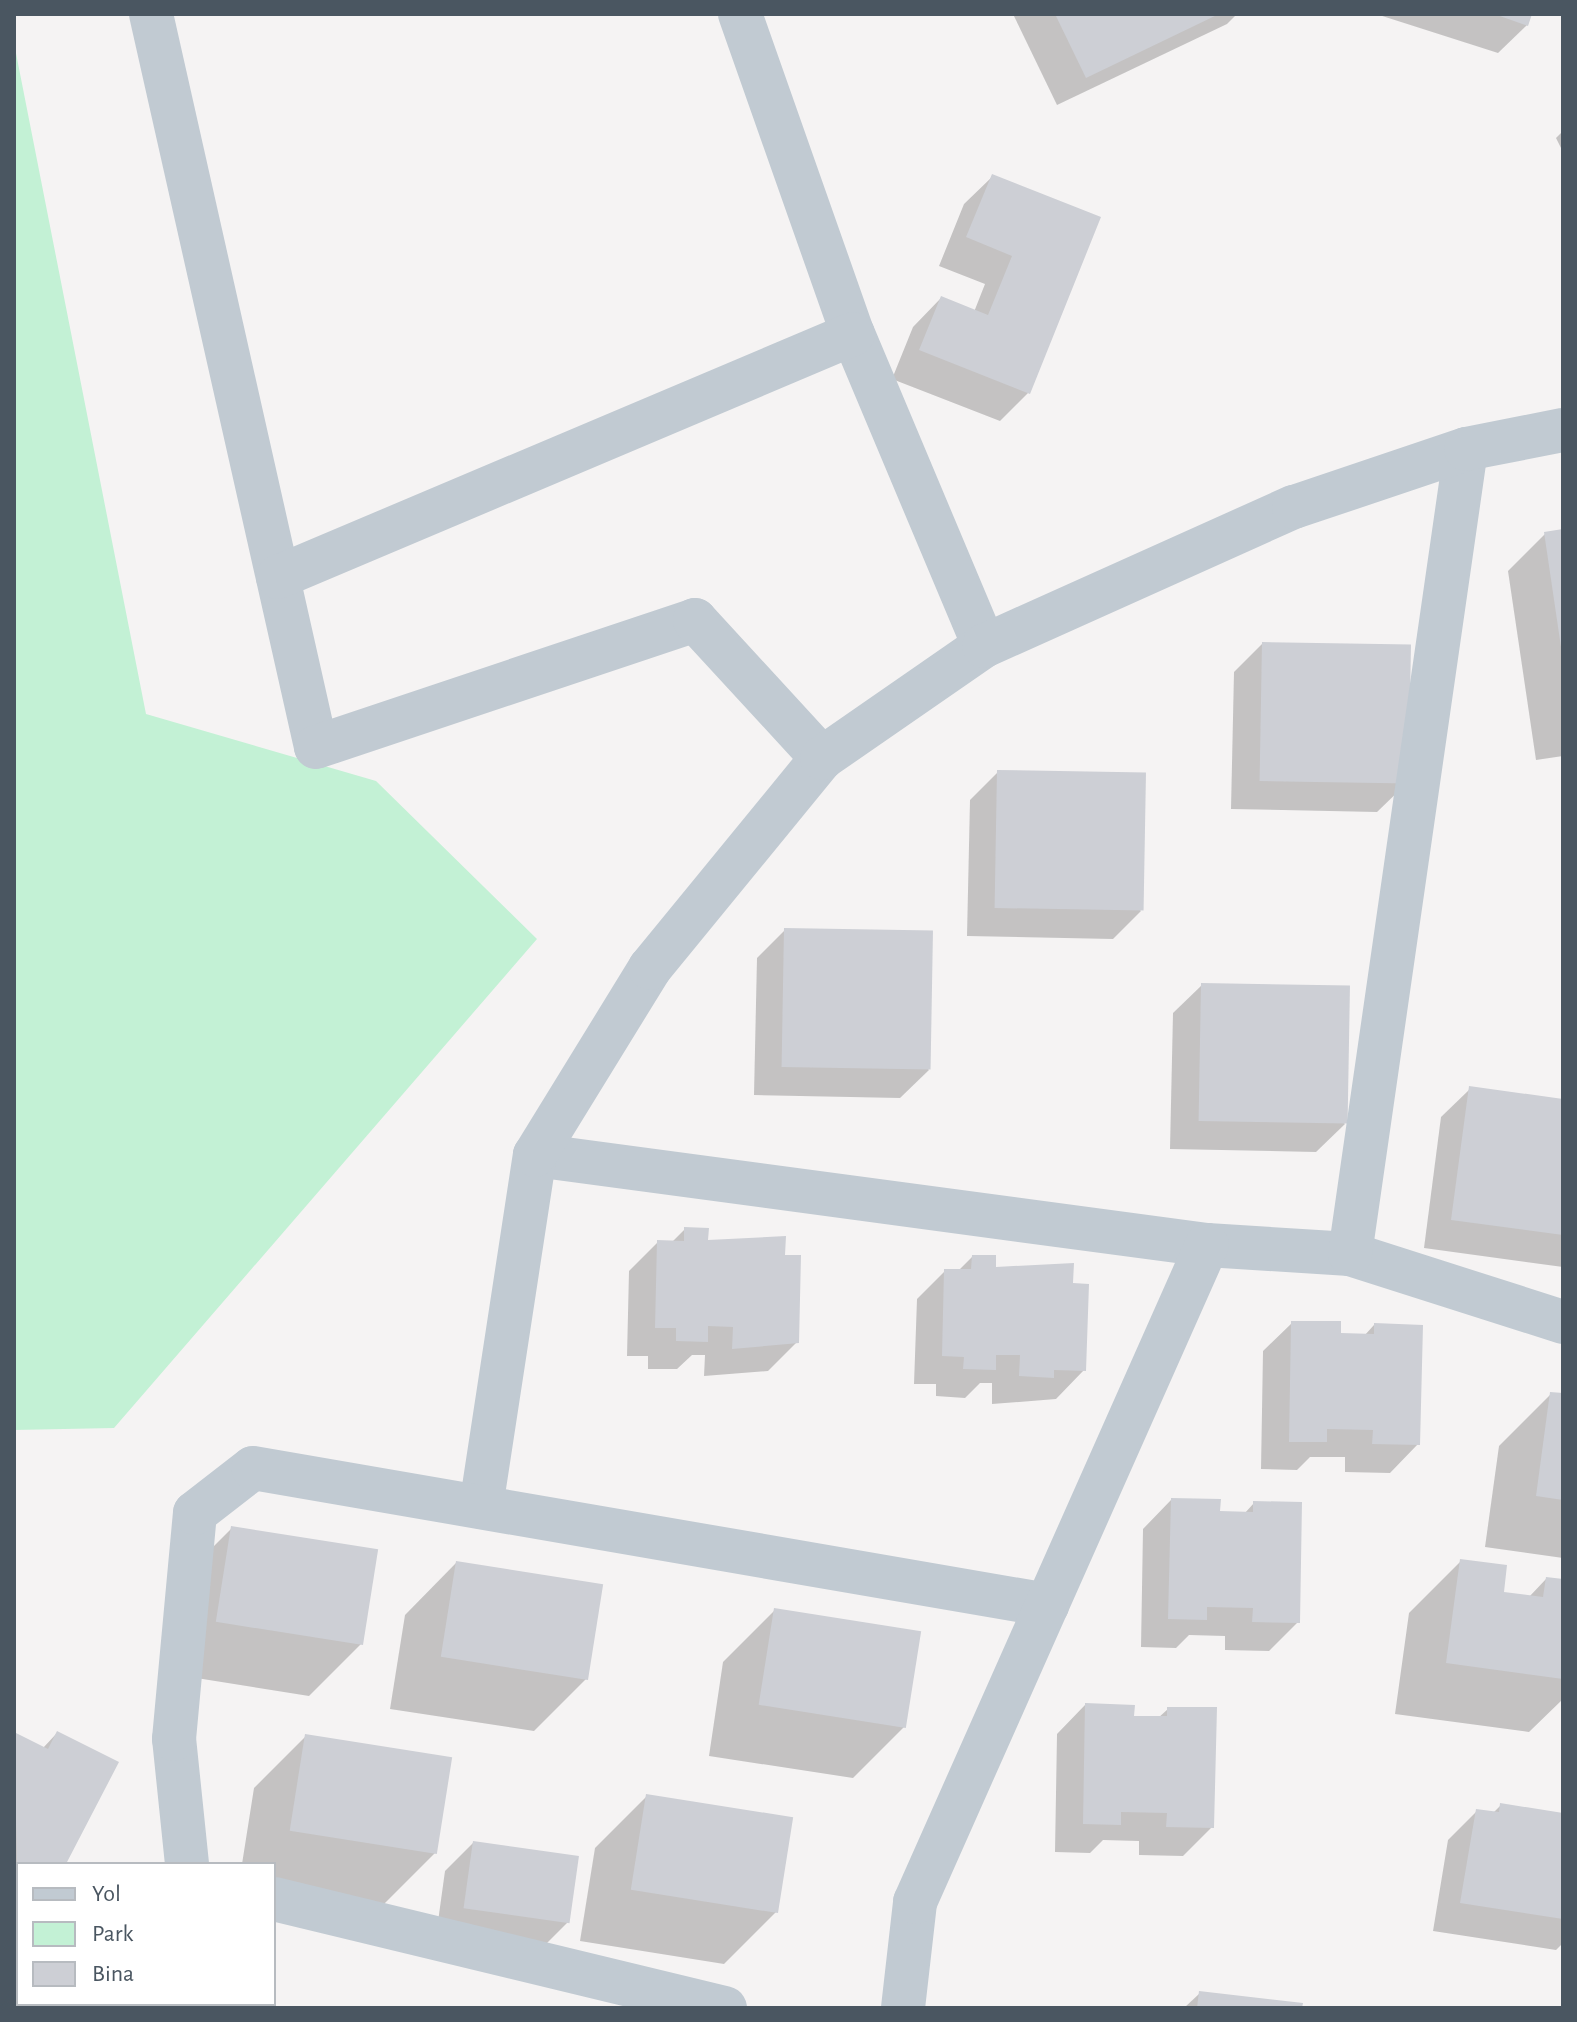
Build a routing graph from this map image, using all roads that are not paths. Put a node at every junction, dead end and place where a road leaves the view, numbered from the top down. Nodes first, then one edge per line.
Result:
1 (151, 14) edge
2 (740, 14) edge
3 (853, 334) junction
4 (1563, 430) edge
5 (1466, 449) junction
6 (278, 577) junction
7 (984, 646) junction
8 (822, 758) junction
9 (535, 1155) junction
10 (1207, 1245) junction
11 (1350, 1254) junction
12 (1563, 1322) edge
13 (481, 1507) junction
14 (1047, 1605) junction
15 (187, 1862) edge
16 (276, 1899) edge
17 (725, 2008) edge
18 (903, 2008) edge

1 - 6 street
2 - 3 street
3 - 6 street
3 - 7 street
4 - 5 street
5 - 7 street
5 - 11 street
6 - 8 street
7 - 8 street
8 - 9 street
9 - 10 street
9 - 13 street
10 - 11 street
10 - 14 street
11 - 12 street
13 - 14 street
13 - 15 street
14 - 18 street
16 - 17 street

